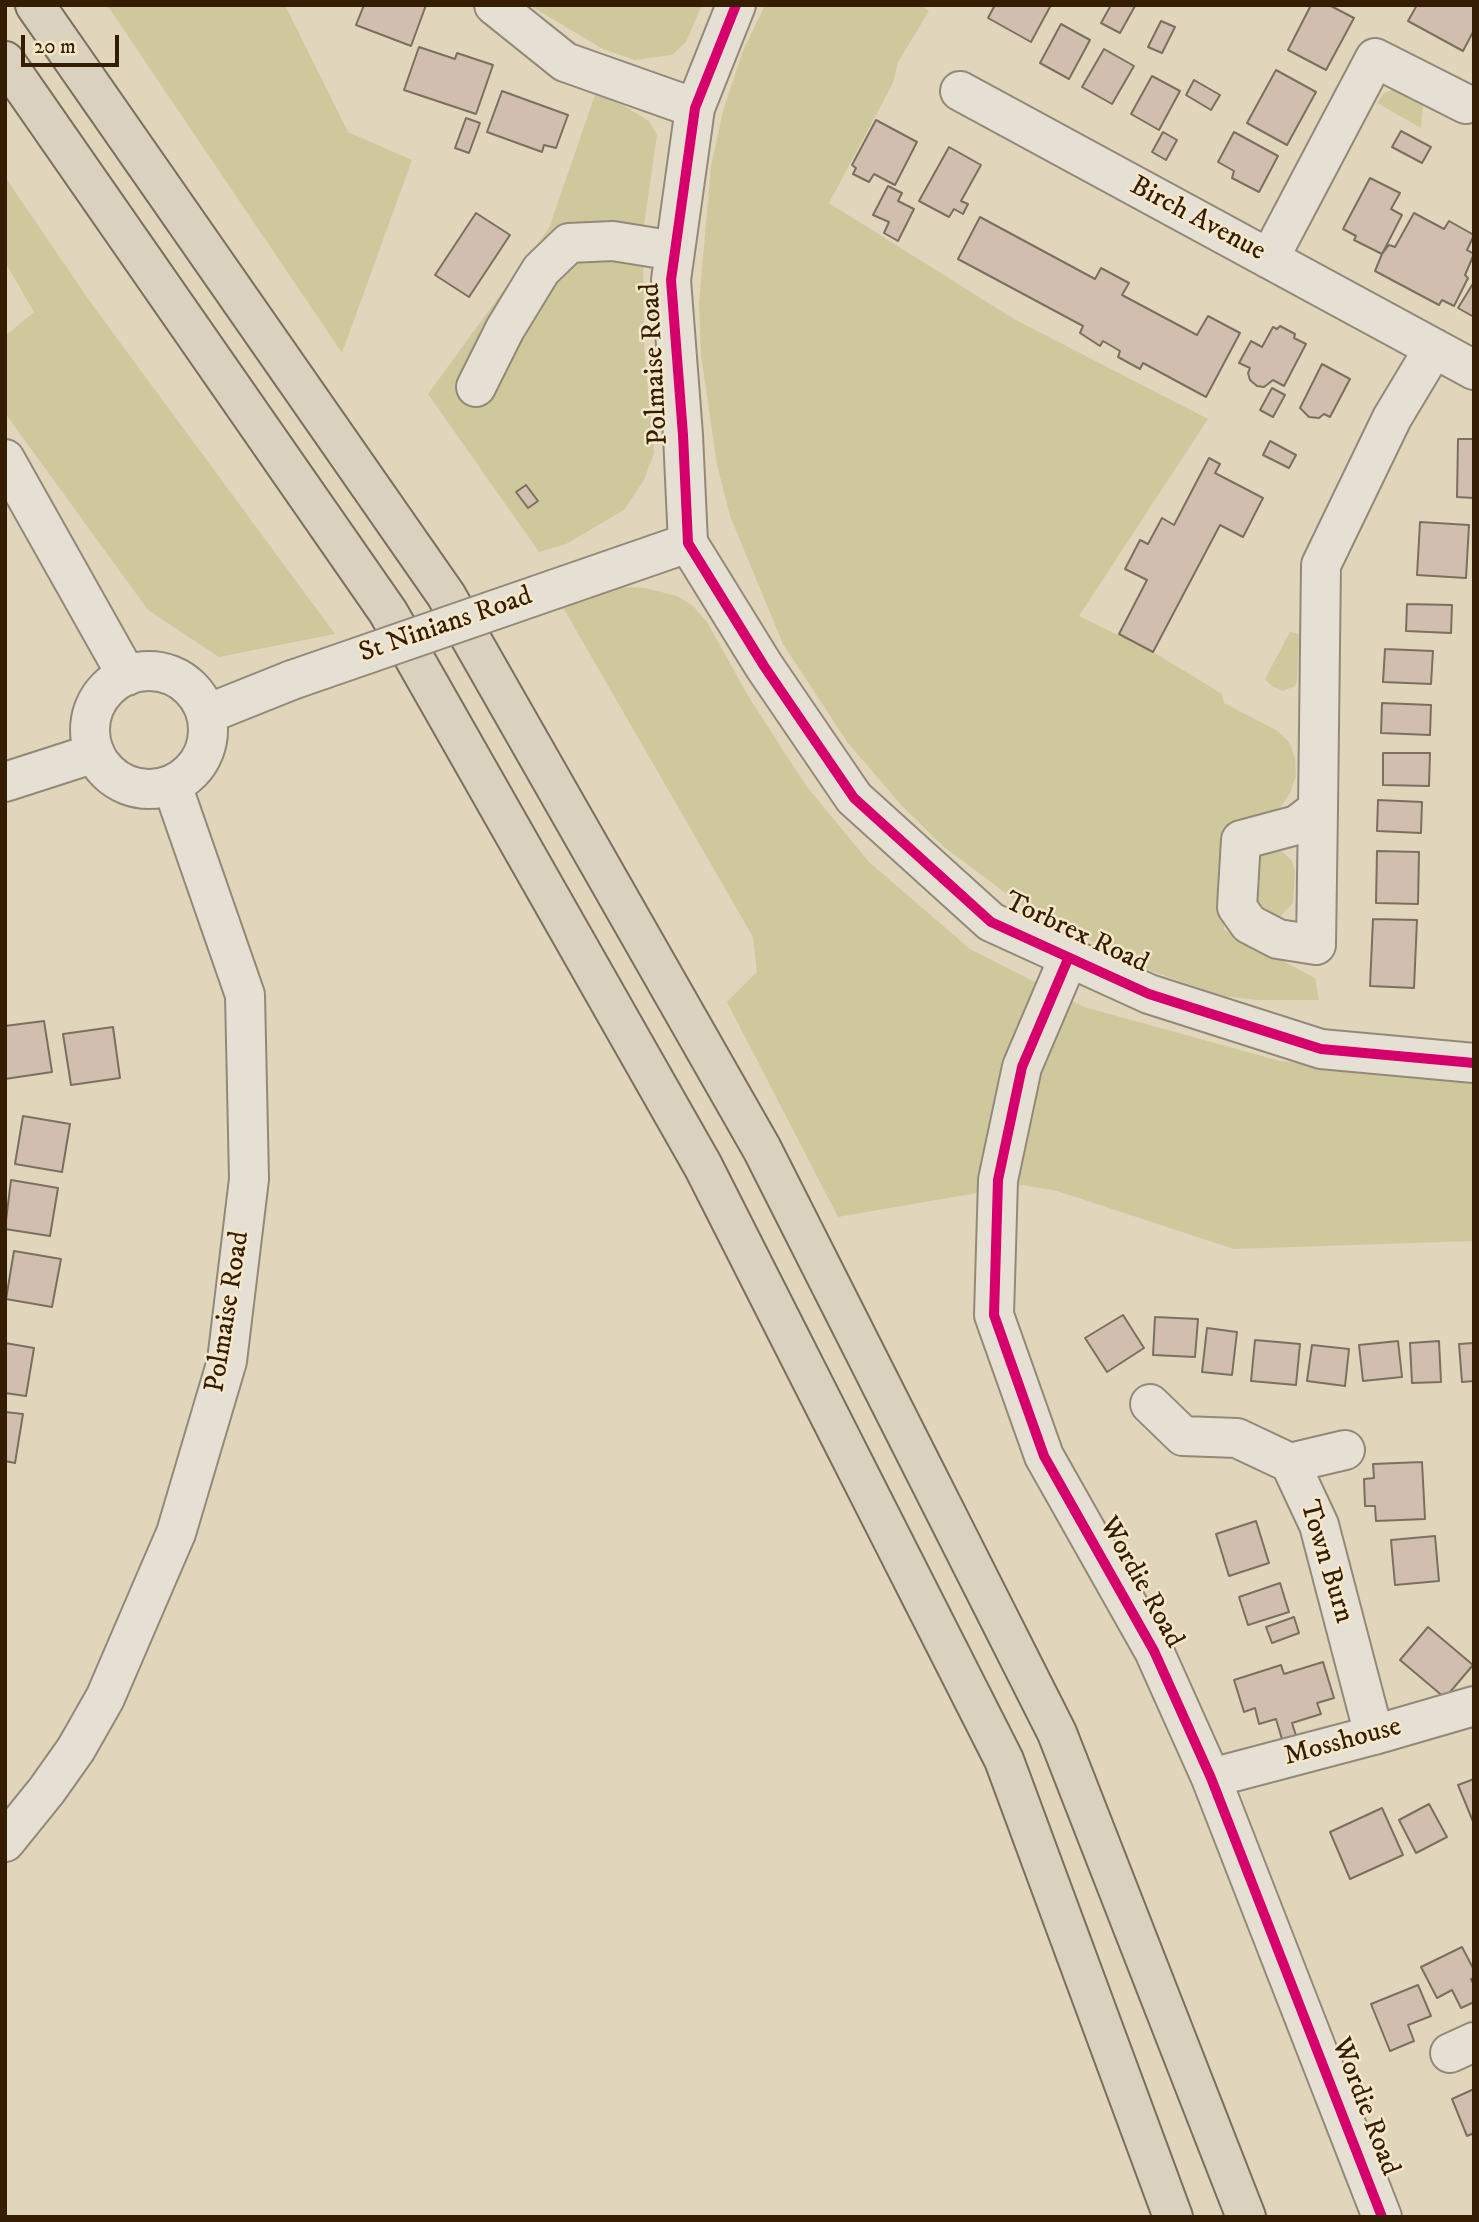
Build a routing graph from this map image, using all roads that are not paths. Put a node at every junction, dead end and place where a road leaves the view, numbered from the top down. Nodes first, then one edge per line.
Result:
1 (35, 5) edge
2 (494, 5) edge
3 (736, 5) edge
4 (5, 61) edge
5 (960, 91) dead end
6 (1466, 104) dead end
7 (695, 108) junction
8 (675, 251) junction
9 (1269, 259) junction
10 (1434, 348) junction
11 (1474, 370) edge
12 (476, 387) dead end
13 (5, 460) edge
14 (688, 543) junction
15 (764, 666) joint
16 (127, 676) junction
17 (206, 715) junction
18 (95, 753) junction
19 (5, 782) edge
20 (172, 785) junction
21 (1318, 809) dead end
22 (1068, 959) junction
23 (1474, 1063) edge
24 (1150, 1404) dead end
25 (1345, 1450) dead end
26 (1290, 1463) junction
27 (1474, 1706) edge
28 (1374, 1735) junction
29 (1211, 1778) junction
30 (5, 1842) edge
31 (1173, 2217) edge
32 (1246, 2217) edge
33 (1382, 2217) edge

1 - 32 highway
2 - 7 street
3 - 7 street, Polmaise Road
4 - 31 highway
5 - 9 street, Birch Avenue
6 - 9 street
7 - 8 street, Polmaise Road
8 - 12 street
8 - 14 street, Polmaise Road
9 - 10 street, Birch Avenue
10 - 11 street, Birch Avenue
10 - 21 street
13 - 16 street
14 - 15 street, Polmaise Road
14 - 17 street, St Ninians Road, bridge
15 - 22 street, Torbrex Road
16 - 17 street
16 - 18 street
17 - 20 street
18 - 19 street
18 - 20 street
20 - 30 street, Polmaise Road
22 - 23 street, Torbrex Road
22 - 29 street, Wordie Road
24 - 26 street, Town Burn
25 - 26 street
26 - 28 street, Town Burn
27 - 28 street, Mosshouse
28 - 29 street, Mosshouse
29 - 33 street, Wordie Road

